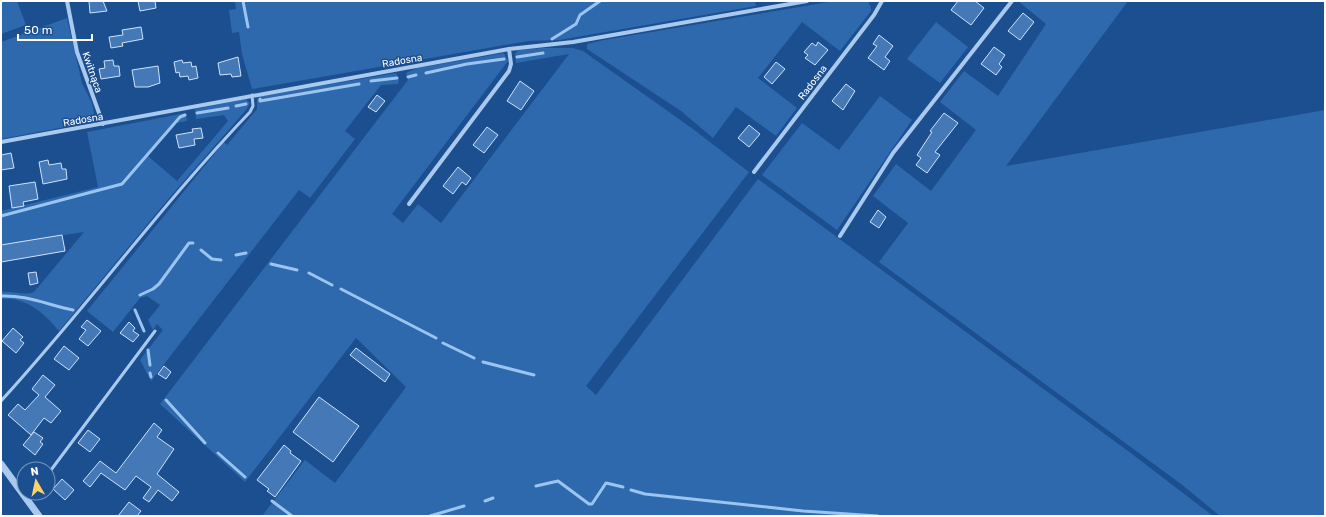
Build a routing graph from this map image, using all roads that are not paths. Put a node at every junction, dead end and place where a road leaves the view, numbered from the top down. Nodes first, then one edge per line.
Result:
1 (67, 1) edge
2 (807, 1) edge
3 (882, 1) edge
4 (1012, 1) edge
5 (509, 48) junction
6 (252, 95) junction
7 (103, 124) junction
8 (1, 142) edge
9 (754, 172) dead end
10 (409, 204) dead end
11 (840, 236) dead end
12 (155, 331) dead end
13 (1, 401) edge
14 (56, 463) edge
15 (1, 464) edge
16 (16, 482) edge
17 (30, 501) edge
18 (39, 516) edge

1 - 7 street, Kwitnąca
2 - 5 street, Radosna
3 - 9 street, Radosna
4 - 11 street
5 - 6 street, Radosna
5 - 10 street
6 - 7 street, Radosna
6 - 13 lane
7 - 8 street, Radosna
12 - 14 lane
15 - 16 street
17 - 18 street

